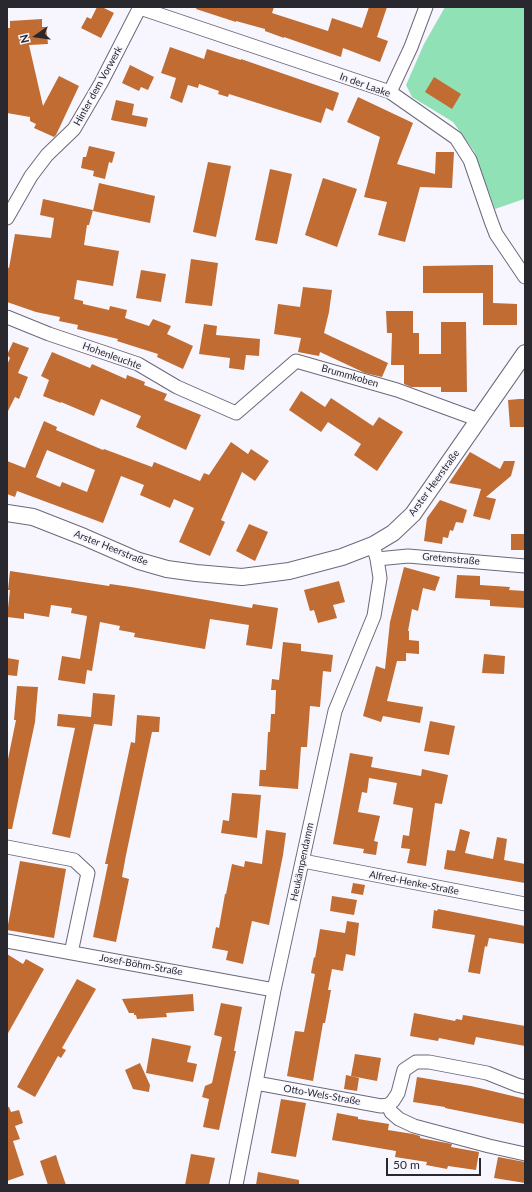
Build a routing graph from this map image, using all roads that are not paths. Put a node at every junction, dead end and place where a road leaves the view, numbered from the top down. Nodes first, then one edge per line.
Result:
1 (426, 7) edge
2 (140, 8) edge
3 (390, 92) junction
4 (7, 218) edge
5 (525, 277) edge
6 (7, 317) edge
7 (525, 353) edge
8 (236, 413) joint
9 (479, 420) junction
10 (7, 513) edge
11 (375, 552) junction
12 (525, 566) edge
13 (7, 847) edge
14 (303, 861) junction
15 (525, 904) edge
16 (7, 941) edge
17 (71, 953) junction
18 (274, 990) junction
19 (256, 1083) junction
20 (525, 1087) edge
21 (388, 1105) junction
22 (525, 1154) edge
23 (236, 1185) edge

1 - 3 street
2 - 3 street, In der Laake
2 - 4 street, Hinter dem Vorwerk
3 - 5 street, In der Laake
6 - 8 street, Hohenleuchte
7 - 9 street, Arster Heerstraße
8 - 9 street, Brummkoben
9 - 11 street, Arster Heerstraße
10 - 11 street, Arster Heerstraße
11 - 12 street, Gretenstraße
11 - 14 street, Heukämpendamm
13 - 17 street
14 - 15 street, Alfred-Henke-Straße
14 - 18 street, Heukämpendamm
16 - 17 street, Josef-Böhm-Straße
17 - 18 street, Josef-Böhm-Straße
18 - 19 street, Heukämpendamm
19 - 21 street, Otto-Wels-Straße
19 - 23 street, Heukämpendamm
20 - 21 street
21 - 22 street

